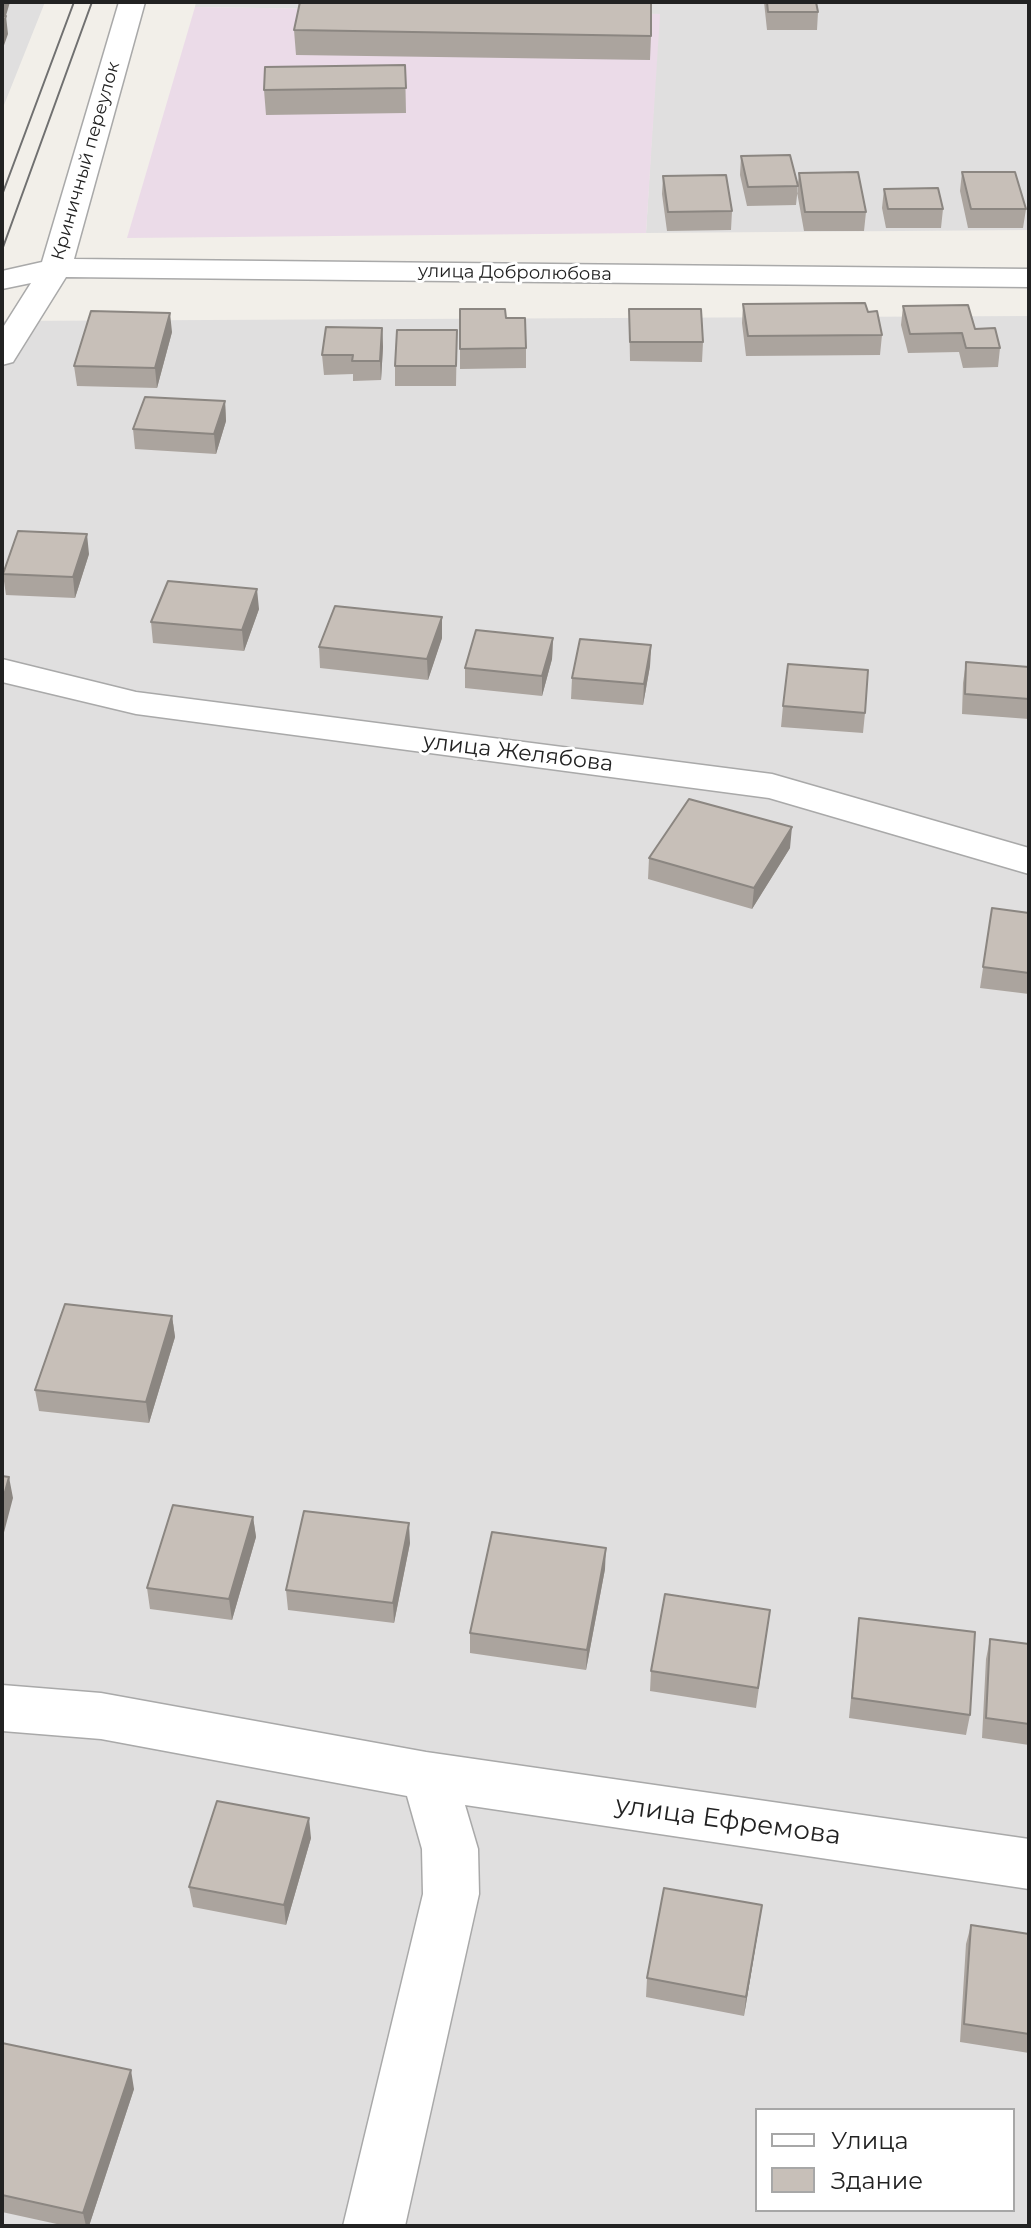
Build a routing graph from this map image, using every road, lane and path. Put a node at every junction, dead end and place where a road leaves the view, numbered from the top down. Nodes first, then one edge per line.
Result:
1 (132, 2) edge
2 (56, 268) junction
3 (1029, 278) edge
4 (2, 280) edge
5 (2, 355) edge
6 (2, 670) edge
7 (1029, 861) edge
8 (2, 1708) edge
9 (426, 1776) junction
10 (1029, 1864) edge
11 (374, 2226) edge

1 - 2 street, Криничный переулок
2 - 3 street, улица Добролюбова
2 - 4 street, улица Добролюбова
2 - 5 street, Криничный переулок
6 - 7 street, улица Желябова
8 - 9 street, улица Ефремова
9 - 10 street, улица Ефремова
9 - 11 street

